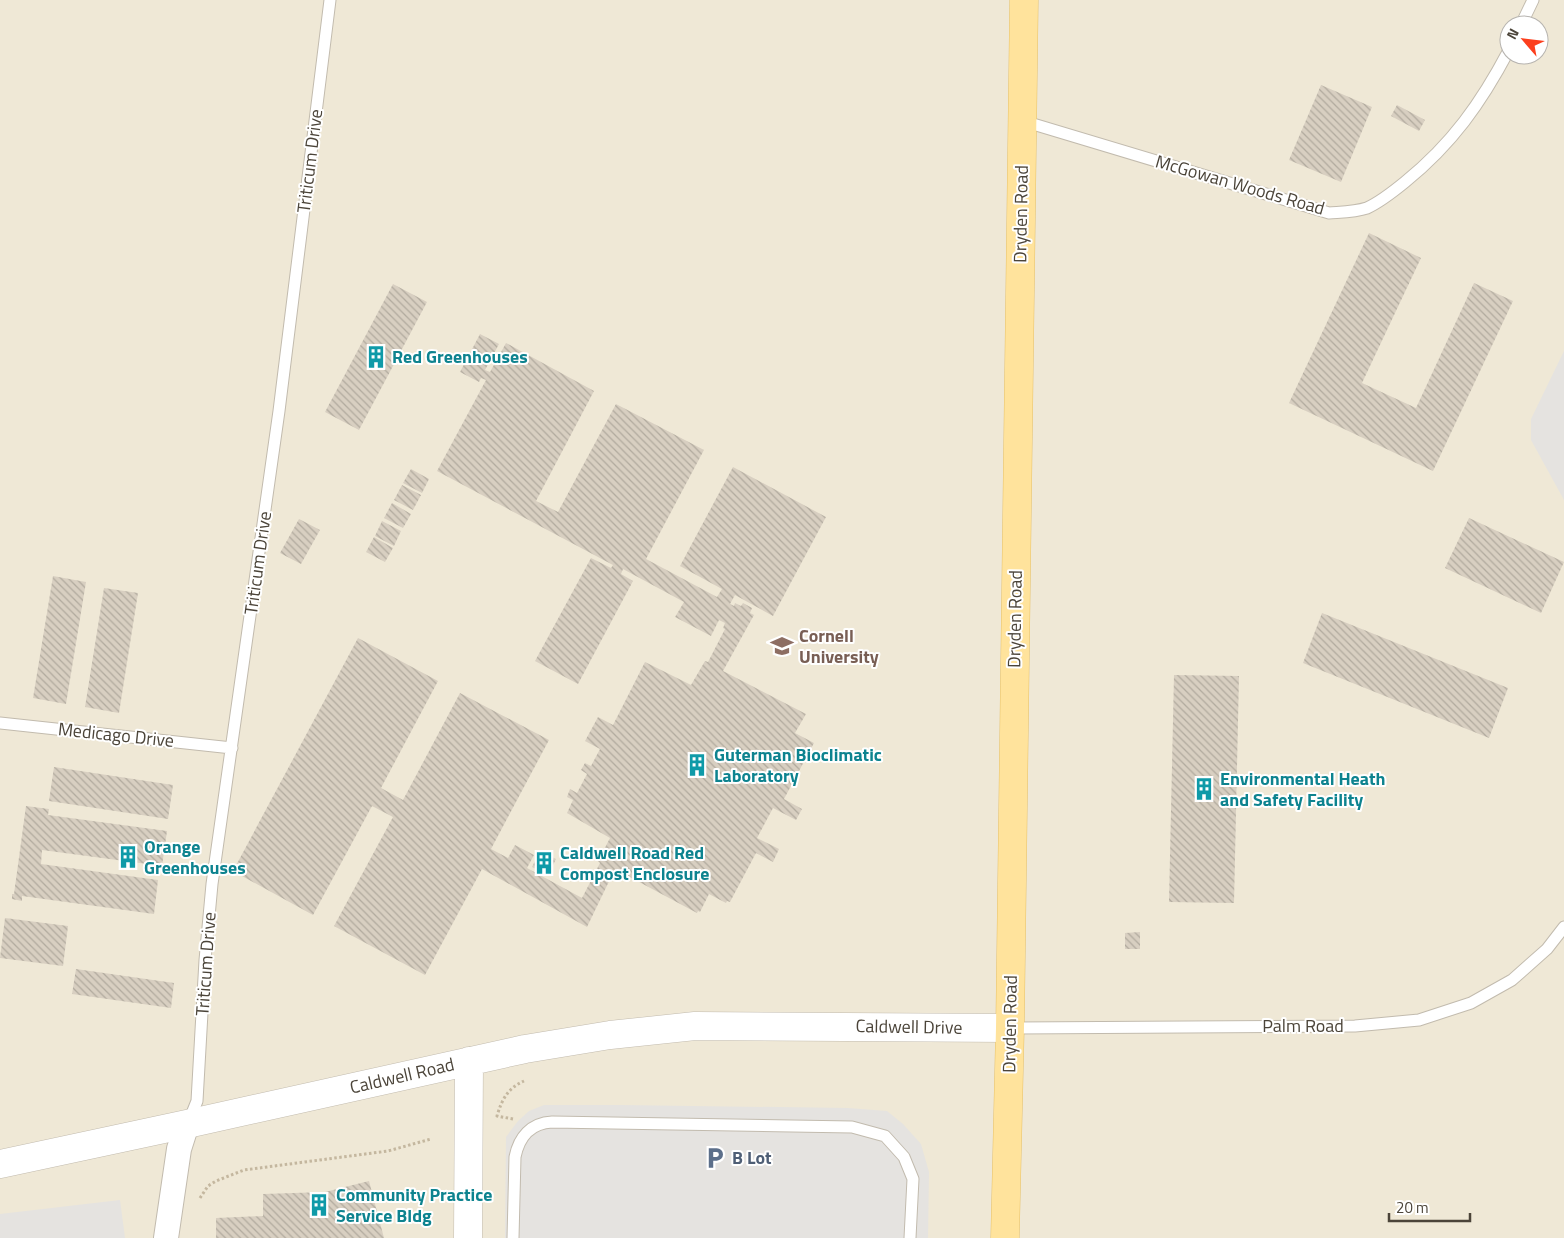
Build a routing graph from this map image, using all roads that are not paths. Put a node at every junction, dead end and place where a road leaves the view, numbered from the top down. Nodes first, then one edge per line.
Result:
1 (330, 0) edge
2 (1024, 0) edge
3 (1533, 0) edge
4 (1526, 15) edge
5 (1501, 65) edge
6 (1023, 121) junction
7 (0, 723) edge
8 (232, 748) junction
9 (1564, 927) edge
10 (808, 1026) joint
11 (1010, 1028) junction
12 (469, 1061) junction
13 (187, 1124) junction
14 (0, 1164) edge
15 (166, 1238) edge
16 (468, 1238) edge
17 (513, 1238) edge
18 (910, 1238) edge
19 (1005, 1238) edge

1 - 8 lane, Triticum Drive
2 - 6 main road, Dryden Road
3 - 4 lane
5 - 6 lane, McGowan Woods Road
6 - 11 main road, Dryden Road
7 - 8 lane, Medicago Drive
8 - 13 lane, Triticum Drive
9 - 11 lane, Palm Road
10 - 11 street, Caldwell Drive
10 - 12 street, Caldwell Road
11 - 19 main road, Dryden Road
12 - 13 street, Caldwell Road
12 - 16 street
13 - 14 street, Caldwell Road
13 - 15 street
17 - 18 lane

